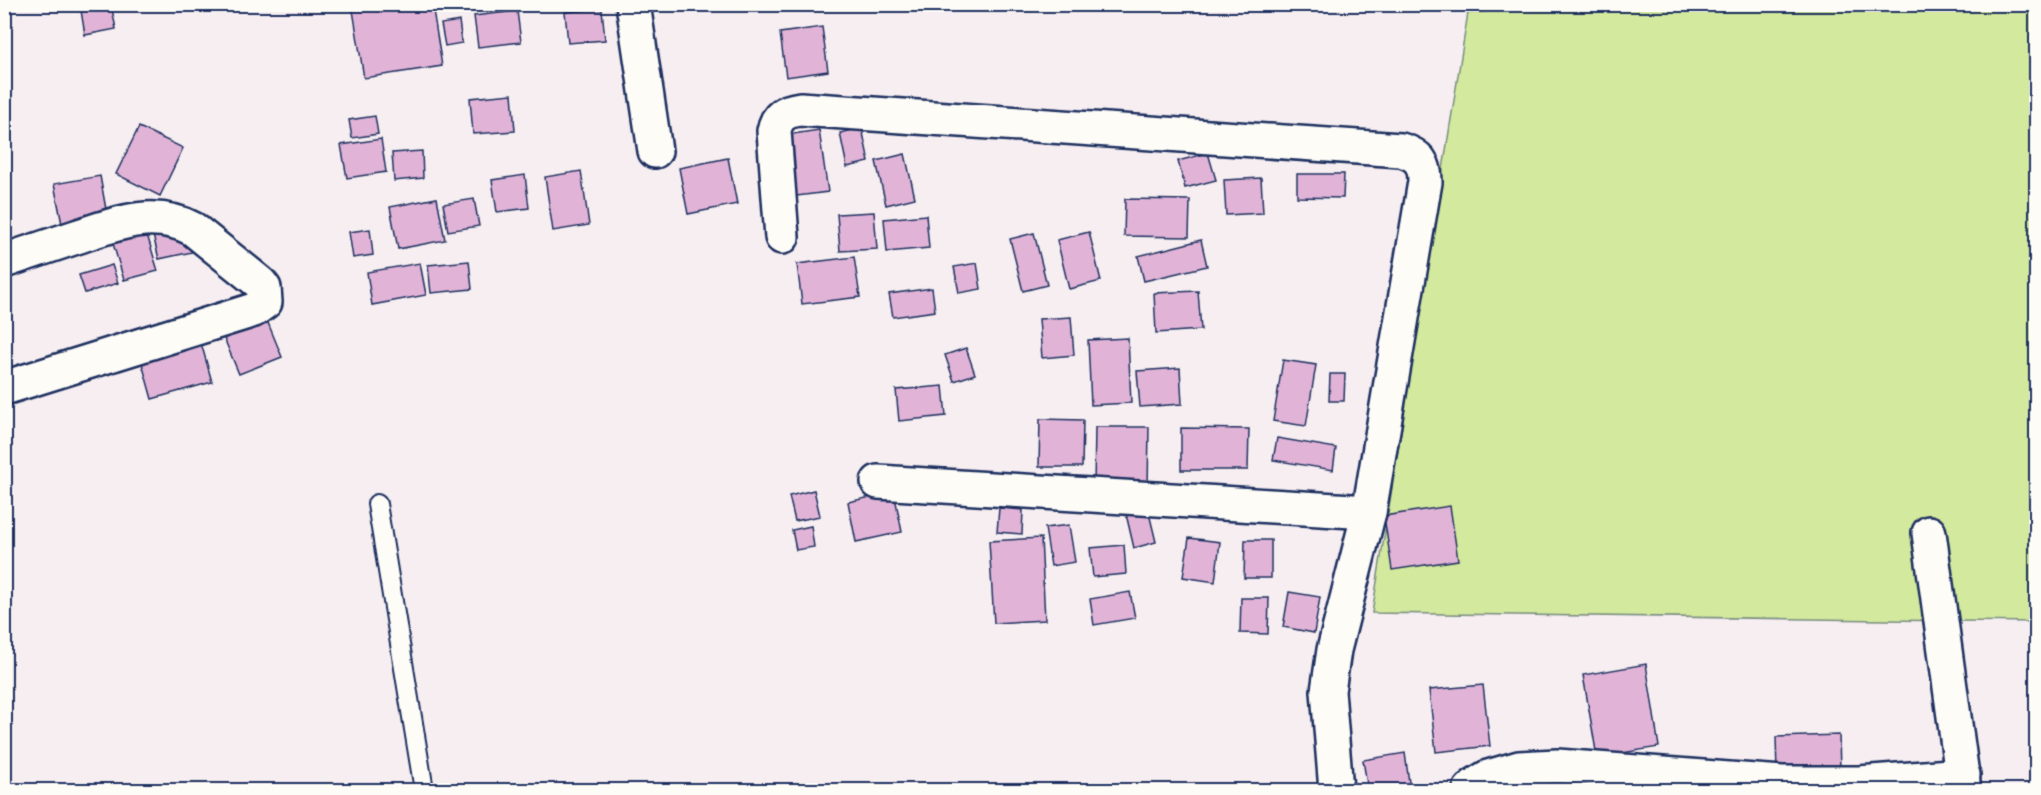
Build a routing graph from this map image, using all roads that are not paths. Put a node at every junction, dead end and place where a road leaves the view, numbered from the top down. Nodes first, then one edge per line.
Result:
1 (633, 4) edge
2 (655, 152) dead end
3 (782, 237) dead end
4 (4, 261) edge
5 (4, 388) edge
6 (878, 482) dead end
7 (377, 504) dead end
8 (1369, 512) junction
9 (1929, 533) dead end
10 (1964, 783) edge
11 (424, 790) edge
12 (1336, 790) edge
13 (1470, 790) edge

1 - 2 street
3 - 8 street
4 - 5 street
6 - 8 street
7 - 11 lane
8 - 12 street
9 - 10 street
10 - 13 street

